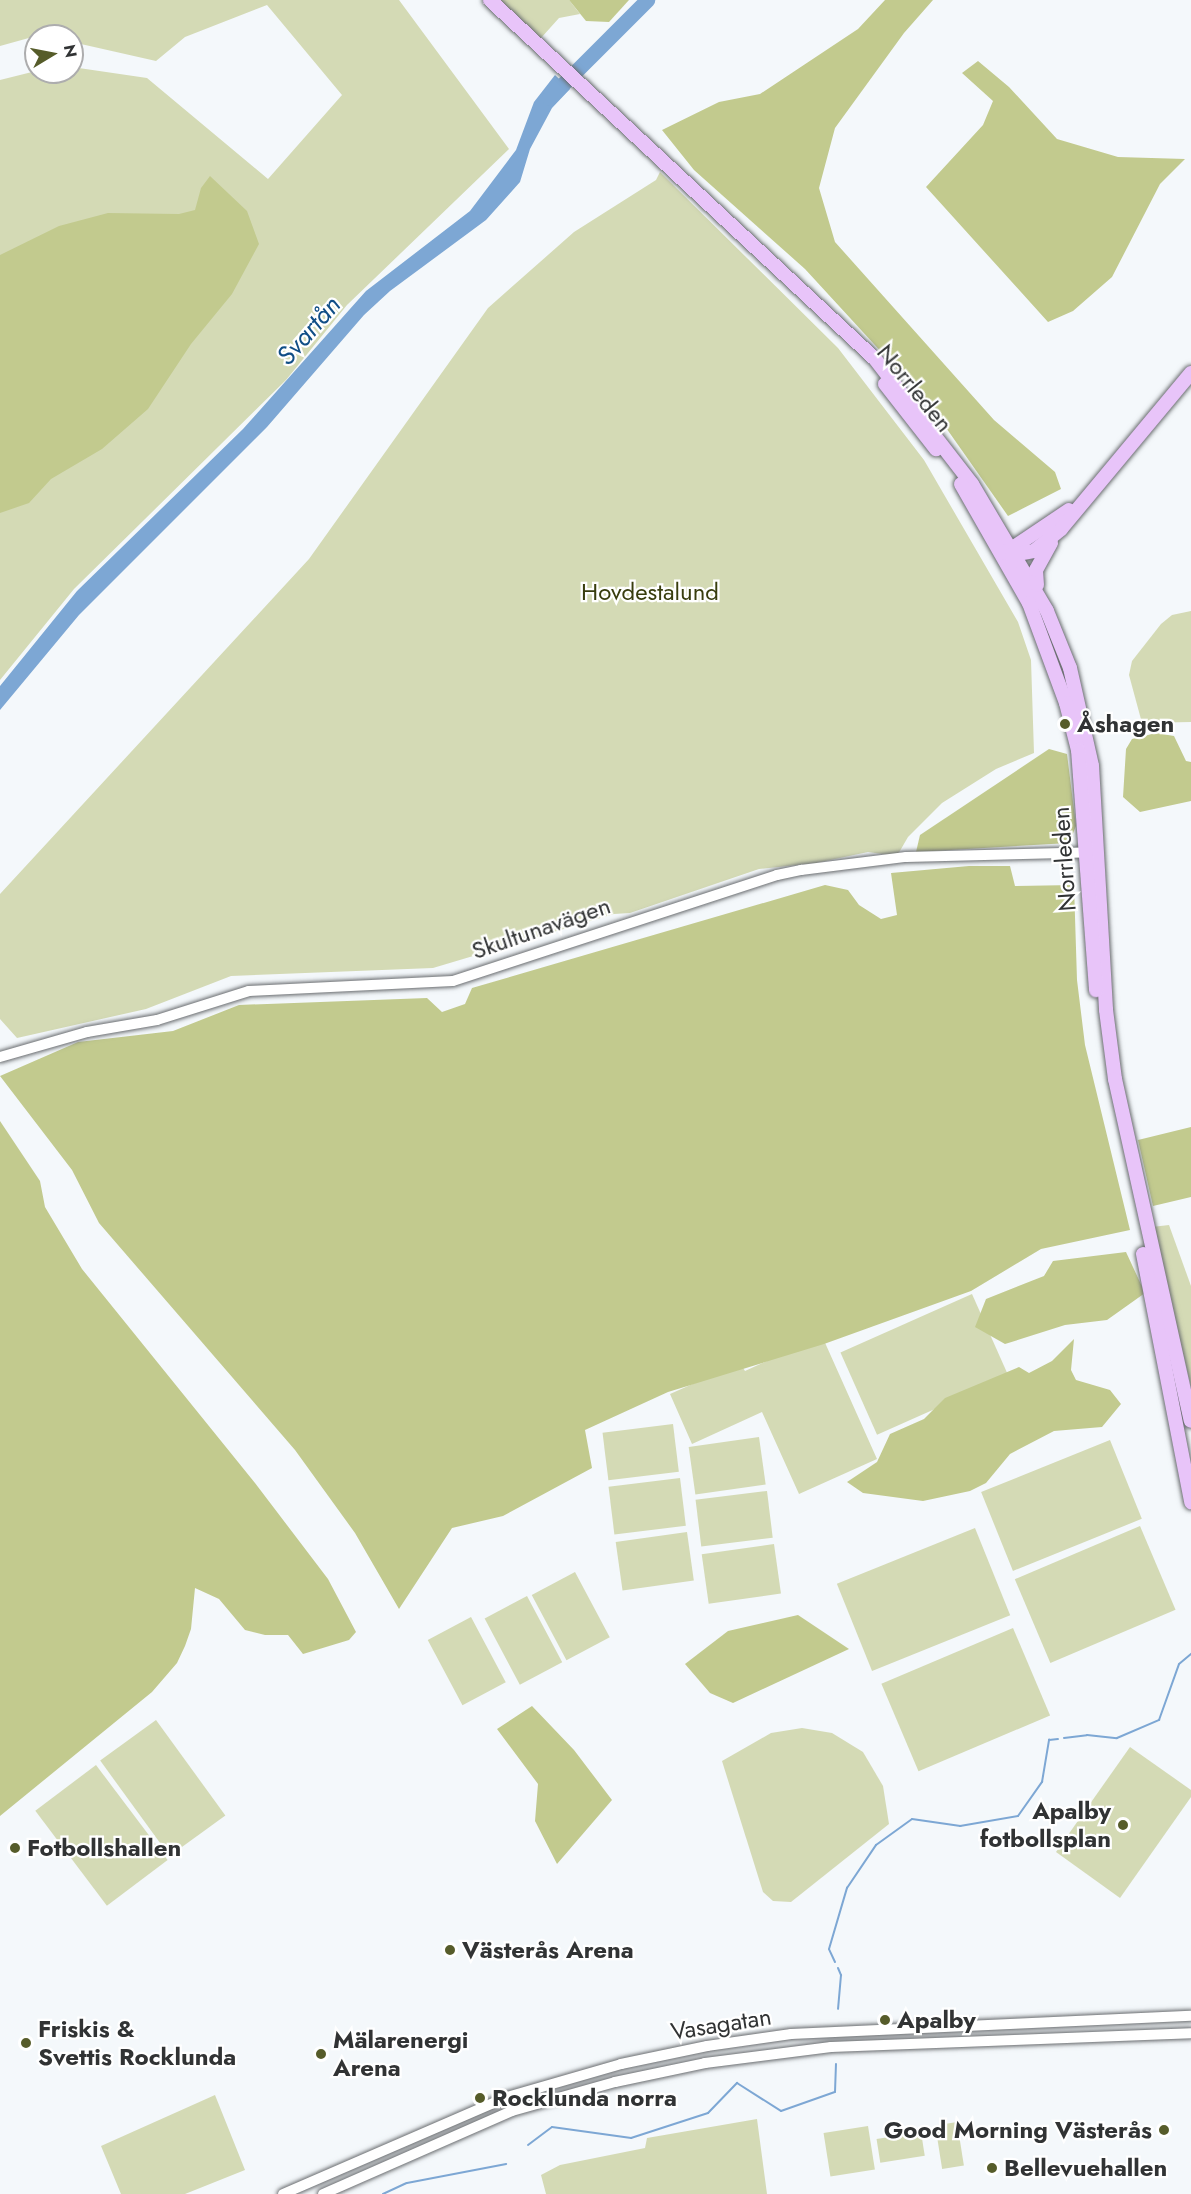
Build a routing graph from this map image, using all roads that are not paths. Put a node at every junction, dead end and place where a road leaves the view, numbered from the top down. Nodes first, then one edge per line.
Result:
1 (490, 0) edge
2 (1191, 373) edge
3 (1083, 499) junction
4 (1061, 529) junction
5 (1010, 548) junction
6 (1039, 594) junction
7 (1092, 852) junction
8 (0, 1057) edge
9 (1191, 1421) edge
10 (1191, 1503) edge
11 (1191, 2016) edge
12 (1191, 2033) edge
13 (283, 2194) edge
14 (323, 2194) edge

1 - 5 main road, Norrleden
2 - 3 main road
3 - 4 main road
3 - 5 main road
4 - 5 main road
4 - 6 main road
5 - 6 main road, Norrleden
5 - 7 main road, Norrleden
6 - 7 main road, Norrleden
7 - 8 street, Skultunavägen
7 - 9 main road, Norrleden
7 - 10 main road, Norrleden
11 - 13 street, Vasagatan
12 - 14 street, Vasagatan

